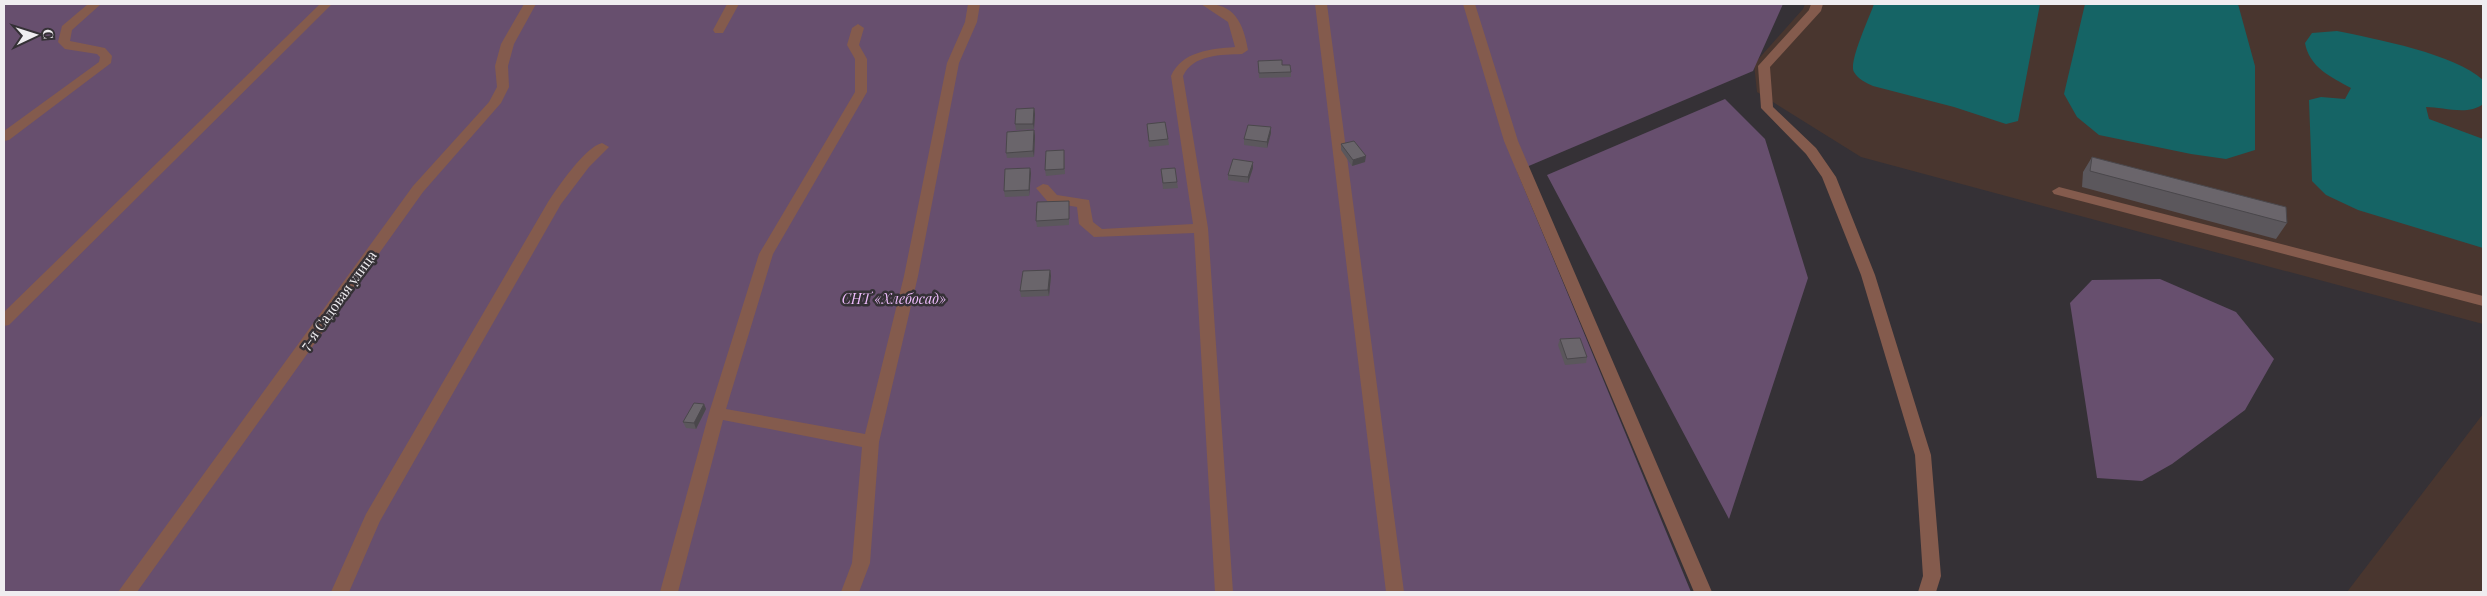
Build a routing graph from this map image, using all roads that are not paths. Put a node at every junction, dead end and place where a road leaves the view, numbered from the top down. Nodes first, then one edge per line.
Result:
1 (95, 4) edge
2 (326, 4) edge
3 (530, 4) edge
4 (733, 4) edge
5 (974, 4) edge
6 (1207, 4) edge
7 (1321, 4) edge
8 (1469, 4) edge
9 (1817, 4) edge
10 (858, 28) dead end
11 (719, 30) dead end
12 (4, 137) edge
13 (602, 146) dead end
14 (1043, 188) dead end
15 (2059, 191) dead end
16 (1201, 228) junction
17 (2483, 301) edge
18 (4, 321) edge
19 (717, 414) junction
20 (871, 442) junction
21 (127, 592) edge
22 (340, 592) edge
23 (669, 592) edge
24 (850, 592) edge
25 (1224, 592) edge
26 (1394, 592) edge
27 (1703, 592) edge
28 (1927, 592) edge

1 - 12 lane
2 - 18 lane
3 - 21 lane, 7-я Садовая улица
4 - 11 lane
5 - 20 lane
6 - 16 lane
7 - 26 lane
8 - 27 lane
9 - 28 lane
10 - 19 lane
13 - 22 lane
14 - 16 lane
15 - 17 lane
16 - 25 lane
19 - 20 lane
19 - 23 lane
20 - 24 lane

